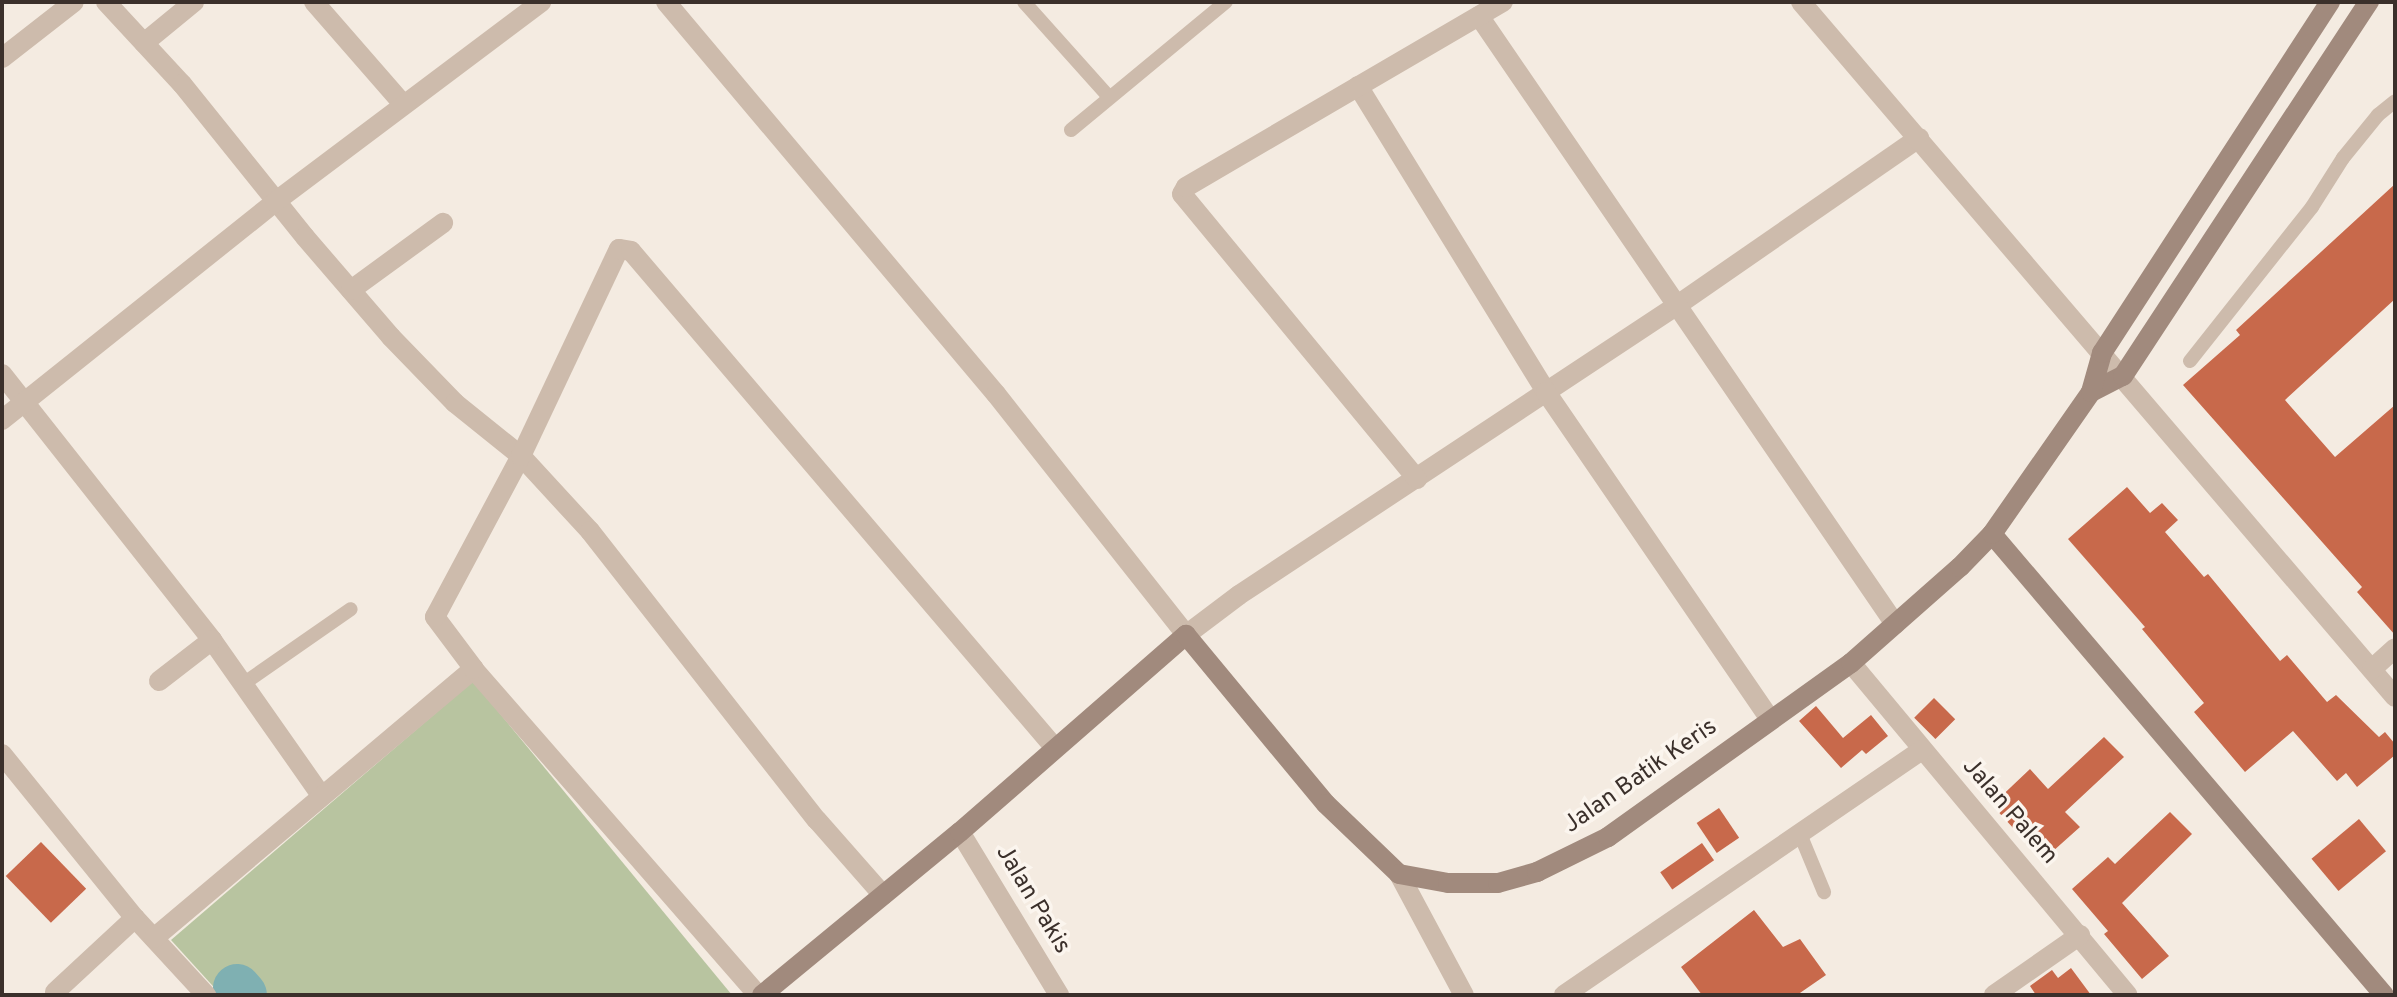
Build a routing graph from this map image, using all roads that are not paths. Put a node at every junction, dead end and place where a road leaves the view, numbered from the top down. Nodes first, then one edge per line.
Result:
1 (74, 2) edge
2 (106, 2) edge
3 (194, 2) edge
4 (314, 2) edge
5 (541, 2) edge
6 (666, 2) edge
7 (1024, 2) edge
8 (1226, 2) edge
9 (1503, 2) edge
10 (1801, 2) edge
11 (2330, 2) edge
12 (2369, 2) edge
13 (1479, 16) junction
14 (144, 43) junction
15 (2, 58) edge
16 (2287, 67) junction
17 (2315, 85) junction
18 (1358, 86) junction
19 (1109, 97) junction
20 (2395, 101) edge
21 (403, 104) junction
22 (1071, 130) dead end
23 (1919, 138) junction
24 (2200, 201) junction
25 (275, 202) junction
26 (2226, 219) junction
27 (443, 223) dead end
28 (351, 290) junction
29 (1679, 304) junction
30 (2102, 353) junction
31 (2190, 361) dead end
32 (2, 374) edge
33 (2123, 376) junction
34 (1546, 392) junction
35 (2091, 392) junction
36 (25, 402) junction
37 (2, 420) edge
38 (521, 456) junction
39 (1417, 479) junction
40 (1992, 534) junction
41 (351, 609) dead end
42 (1895, 624) junction
43 (1186, 635) junction
44 (212, 640) junction
45 (2395, 648) edge
46 (1851, 663) junction
47 (474, 669) junction
48 (2372, 669) junction
49 (159, 681) dead end
50 (243, 684) junction
51 (2395, 697) edge
52 (1770, 719) junction
53 (1054, 747) junction
54 (1922, 750) junction
55 (2, 754) edge
56 (321, 795) junction
57 (960, 832) junction
58 (1800, 834) junction
59 (1399, 874) junction
60 (1824, 892) dead end
61 (883, 895) junction
62 (135, 918) junction
63 (2080, 935) junction
64 (154, 938) junction
65 (55, 992) dead end
66 (206, 995) edge
67 (760, 995) edge
68 (1059, 995) edge
69 (1464, 995) edge
70 (1564, 995) edge
71 (1994, 995) edge
72 (2128, 995) edge
73 (2384, 995) edge

1 - 15 street
2 - 14 street
3 - 14 street
4 - 21 street
5 - 21 street
6 - 43 street
7 - 19 lane
8 - 19 lane
9 - 13 street
10 - 23 street
11 - 16 street
12 - 17 street
13 - 18 street
13 - 29 street
14 - 25 street
16 - 17 street
16 - 24 street
17 - 26 street
18 - 34 street
18 - 39 street
19 - 22 lane
20 - 31 lane
21 - 25 street
23 - 29 street
23 - 30 street
24 - 26 street
24 - 30 street
25 - 28 street
25 - 36 street
26 - 33 street
27 - 28 street
28 - 38 street
29 - 34 street
29 - 42 street
30 - 33 street
30 - 35 street
32 - 36 street
33 - 35 street
33 - 48 street
34 - 39 street
34 - 52 street
35 - 40 street, Jalan Batik Keris
36 - 37 street
36 - 44 street
38 - 47 street
38 - 53 street
38 - 61 street
39 - 43 street
40 - 42 street, Jalan Batik Keris
40 - 73 street
41 - 50 lane
42 - 46 street, Jalan Batik Keris
43 - 53 street
43 - 59 street
44 - 49 street
44 - 50 street
45 - 48 street
46 - 52 street, Jalan Batik Keris
46 - 54 street, Jalan Palem
47 - 56 street
47 - 67 street
48 - 51 street
50 - 56 street
52 - 59 street, Jalan Batik Keris
53 - 57 street
54 - 58 street
54 - 63 street, Jalan Palem
55 - 62 street
56 - 64 street
57 - 61 street
57 - 68 street, Jalan Pakis
58 - 60 lane
58 - 70 street
59 - 69 street
61 - 67 street
62 - 64 street
62 - 65 street
63 - 71 street
63 - 72 street, Jalan Palem
64 - 66 street

